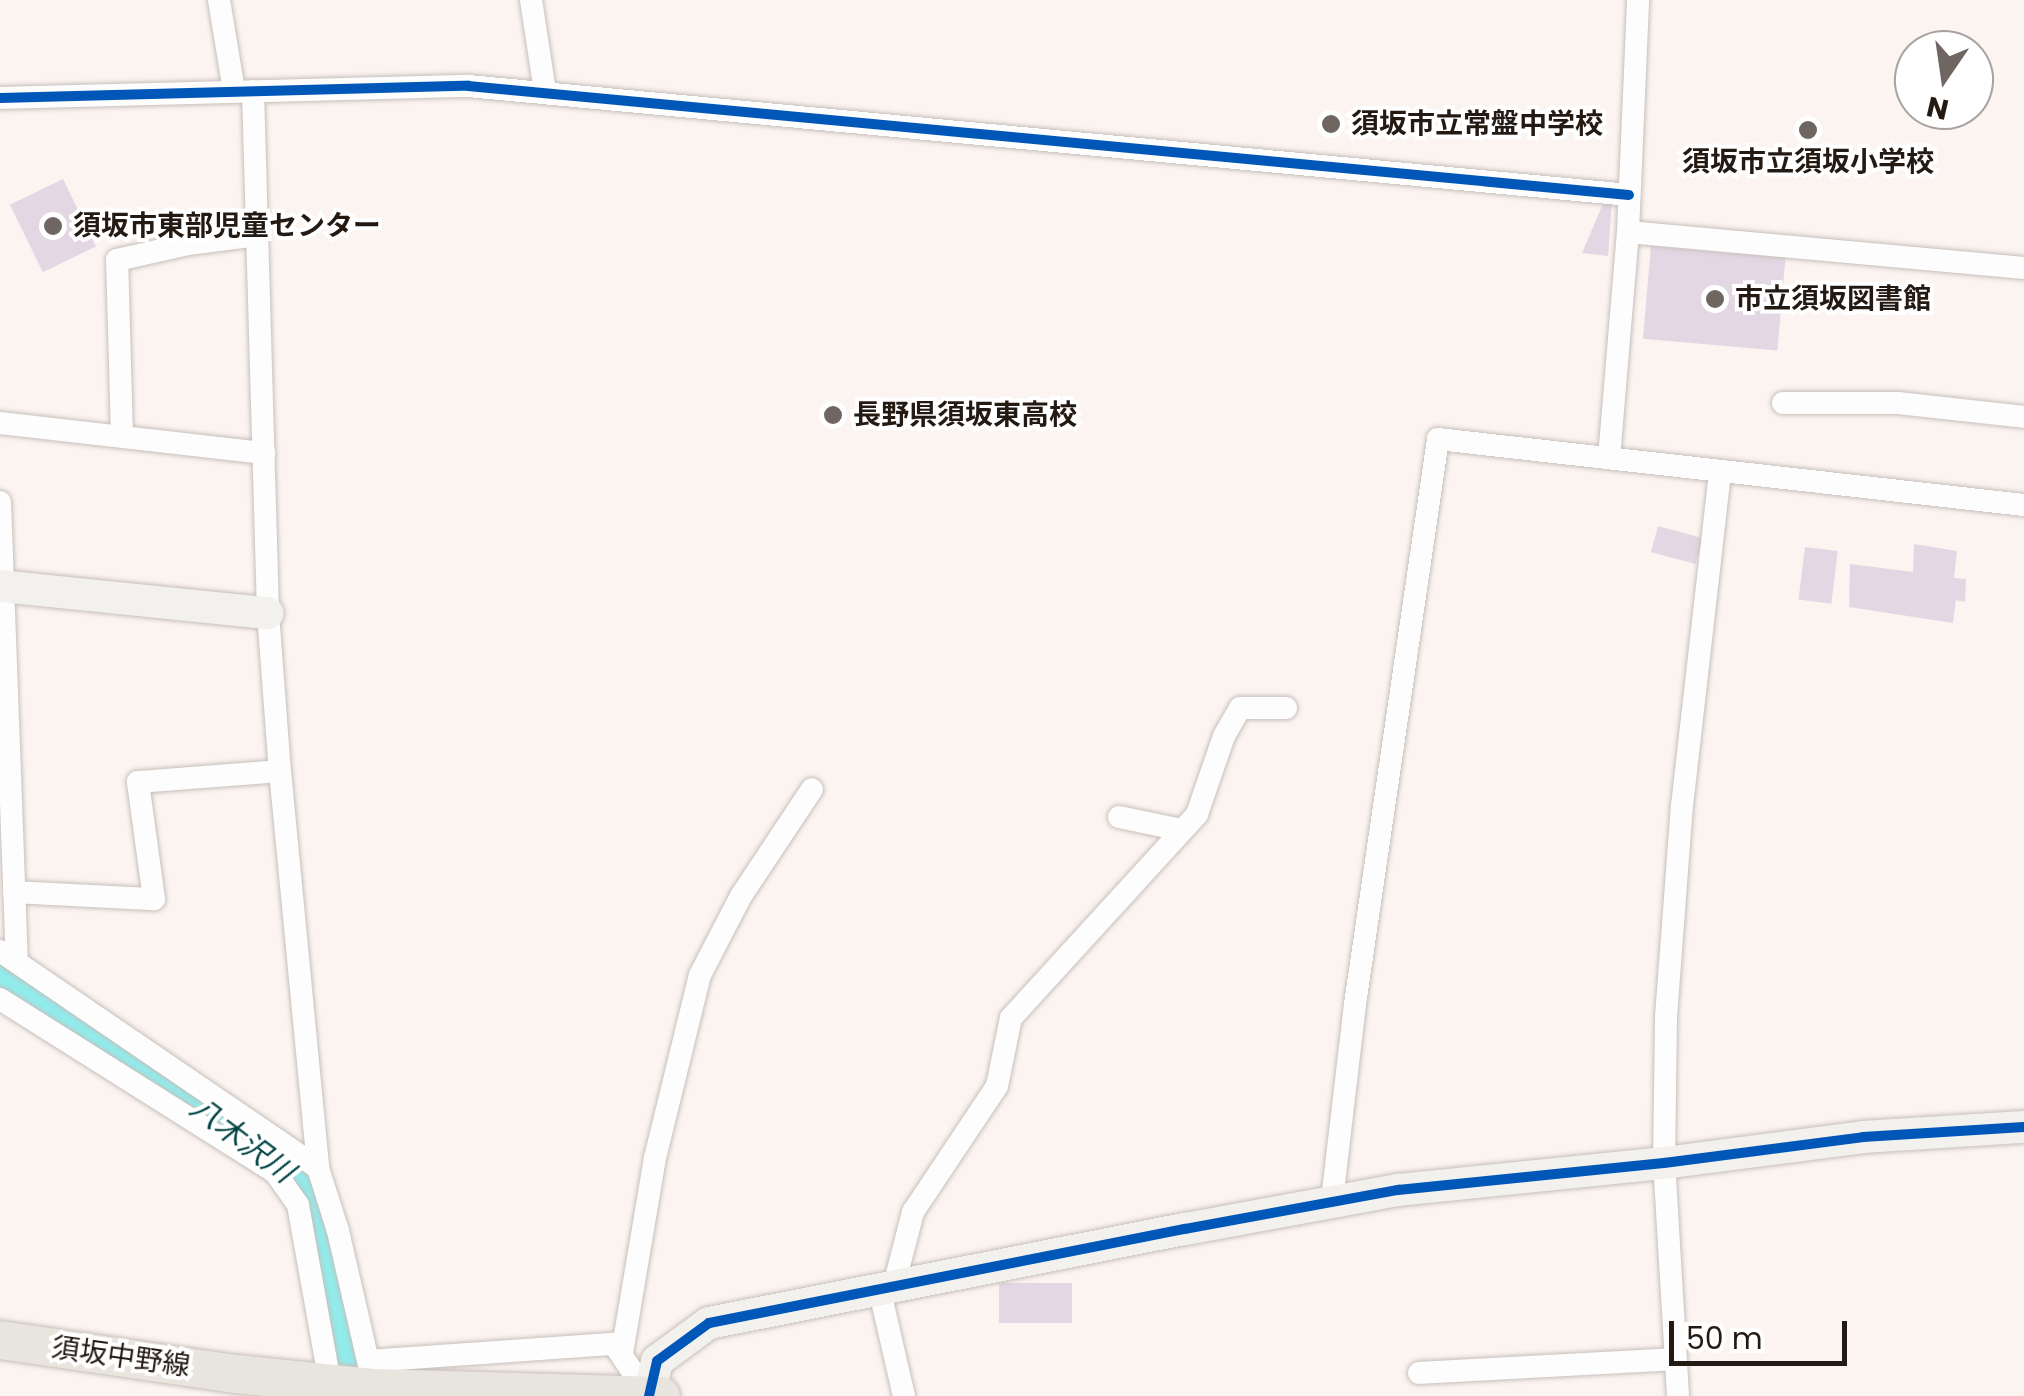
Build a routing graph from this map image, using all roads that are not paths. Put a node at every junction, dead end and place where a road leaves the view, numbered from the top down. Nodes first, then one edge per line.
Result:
1 (218, 0) edge
2 (531, 0) edge
3 (1638, 0) edge
4 (243, 91) junction
5 (545, 92) junction
6 (0, 98) edge
7 (1629, 195) junction
8 (1628, 232) junction
9 (257, 235) junction
10 (2024, 268) edge
11 (1783, 404) dead end
12 (2024, 416) edge
13 (0, 423) edge
14 (122, 436) junction
15 (264, 454) junction
16 (1609, 458) junction
17 (1720, 472) junction
18 (0, 502) edge
19 (2024, 504) edge
20 (1, 586) edge
21 (268, 614) junction
22 (1286, 708) dead end
23 (280, 771) junction
24 (812, 789) dead end
25 (1119, 817) dead end
26 (1182, 830) junction
27 (14, 892) junction
28 (9, 956) edge
29 (32, 996) junction
30 (0, 999) edge
31 (2024, 1128) edge
32 (1664, 1164) junction
33 (318, 1168) junction
34 (1332, 1200) junction
35 (886, 1290) junction
36 (0, 1340) edge
37 (522, 1351) junction
38 (622, 1354) junction
39 (1676, 1359) junction
40 (1419, 1373) dead end
41 (356, 1385) edge
42 (517, 1392) junction
43 (649, 1396) edge
44 (661, 1396) edge
45 (904, 1396) edge
46 (1678, 1396) edge

1 - 4 street
2 - 5 street
3 - 7 street
4 - 5 street
4 - 6 street
4 - 9 street
5 - 7 street
7 - 8 street
8 - 10 street
8 - 16 street
9 - 14 street
9 - 15 street
11 - 12 street
13 - 14 street
14 - 15 street
15 - 21 street
16 - 17 street
16 - 34 street
17 - 19 street
17 - 32 street
18 - 20 street
20 - 21 street
20 - 27 street
21 - 23 street
22 - 26 street
23 - 27 street
23 - 33 street
24 - 38 street
25 - 26 street
26 - 35 street
27 - 28 street
28 - 29 street
29 - 30 street
29 - 33 street
29 - 41 street
31 - 32 street
32 - 34 street
32 - 39 street
33 - 41 street
34 - 35 street
35 - 43 street
35 - 45 street
36 - 41 main road, 須坂中野線
37 - 38 street
37 - 41 street
37 - 42 street
38 - 43 street
39 - 40 street
39 - 46 street
41 - 42 main road, 須坂中野線
42 - 43 main road, 須坂中野線
43 - 44 main road, 須坂中野線

